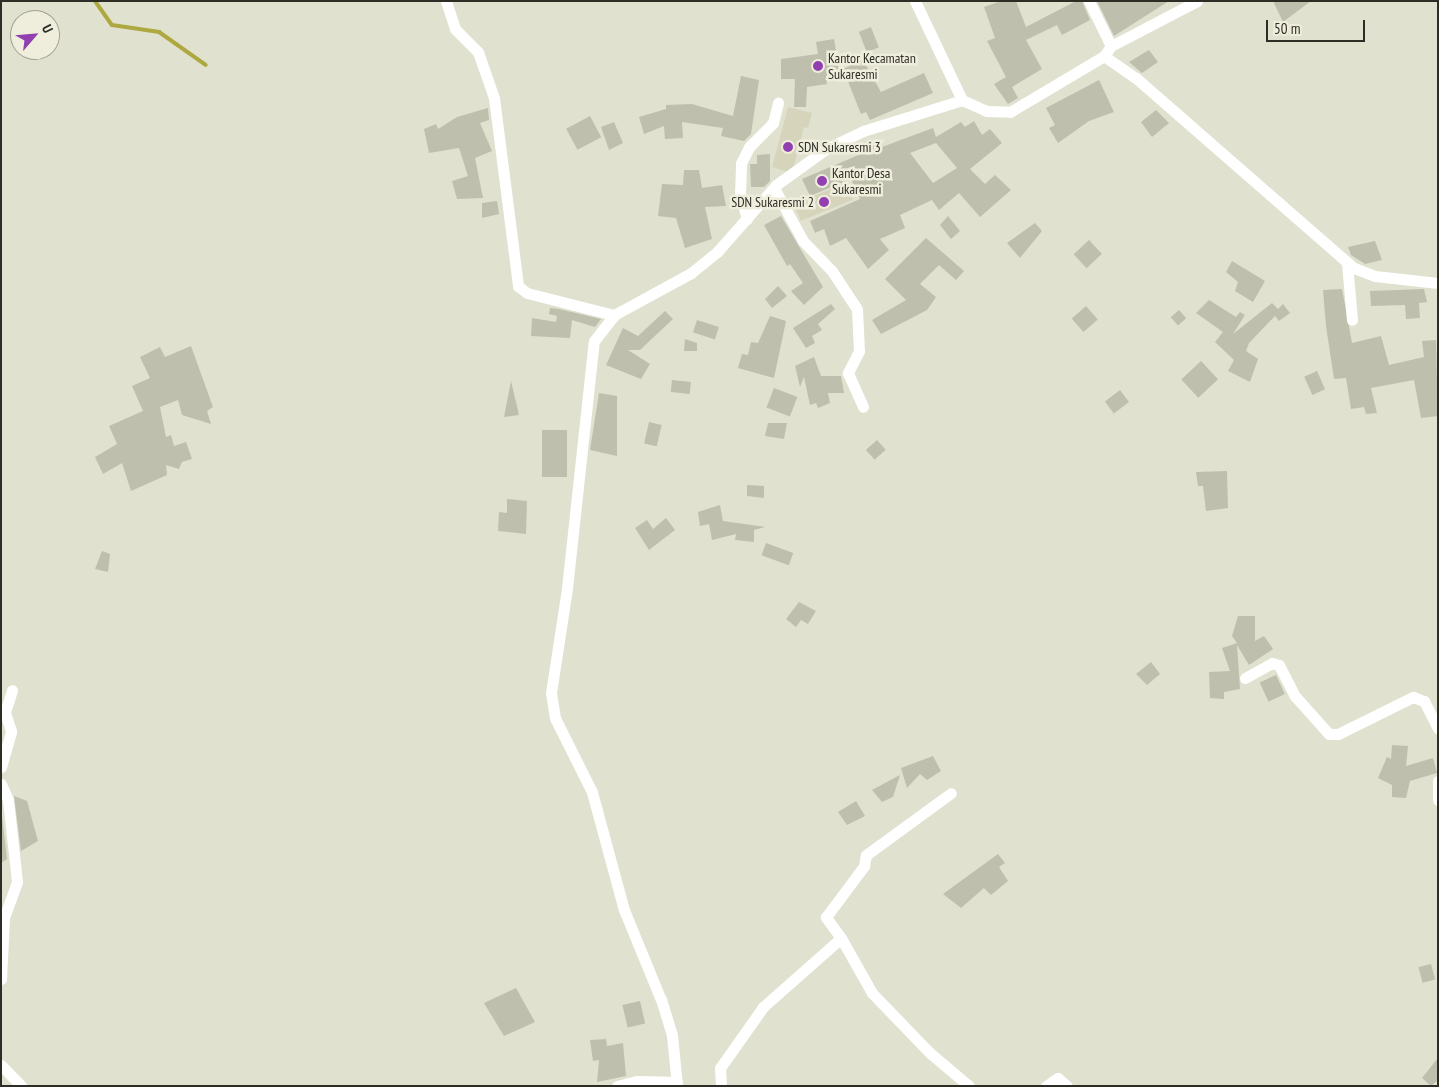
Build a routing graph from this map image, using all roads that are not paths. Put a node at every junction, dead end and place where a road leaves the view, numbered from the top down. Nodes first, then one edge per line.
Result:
1 (446, 1) edge
2 (915, 1) edge
3 (1089, 1) edge
4 (1197, 1) edge
5 (1107, 51) junction
6 (962, 100) junction
7 (778, 104) dead end
8 (774, 188) junction
9 (747, 219) junction
10 (1346, 263) junction
11 (1438, 283) edge
12 (614, 315) junction
13 (1352, 320) dead end
14 (863, 407) dead end
15 (1245, 678) dead end
16 (12, 690) dead end
17 (1436, 724) edge
18 (1, 767) edge
19 (1438, 781) edge
20 (1, 784) edge
21 (951, 793) dead end
22 (1438, 800) edge
23 (841, 938) junction
24 (1, 979) edge
25 (1, 1064) edge
26 (678, 1084) edge
27 (21, 1086) edge
28 (617, 1086) edge
29 (721, 1086) edge
30 (969, 1086) edge
31 (1046, 1086) edge
32 (1066, 1086) edge

1 - 12 street
2 - 6 street
3 - 5 street
4 - 5 street
5 - 6 street
5 - 10 street
6 - 8 street
7 - 9 street
8 - 9 street
8 - 14 street
9 - 12 street
10 - 11 street
10 - 13 street
12 - 26 street
15 - 17 street
16 - 18 street
19 - 22 street
20 - 24 street
21 - 23 street
23 - 29 street
23 - 30 street
25 - 27 street
26 - 28 street
31 - 32 street

